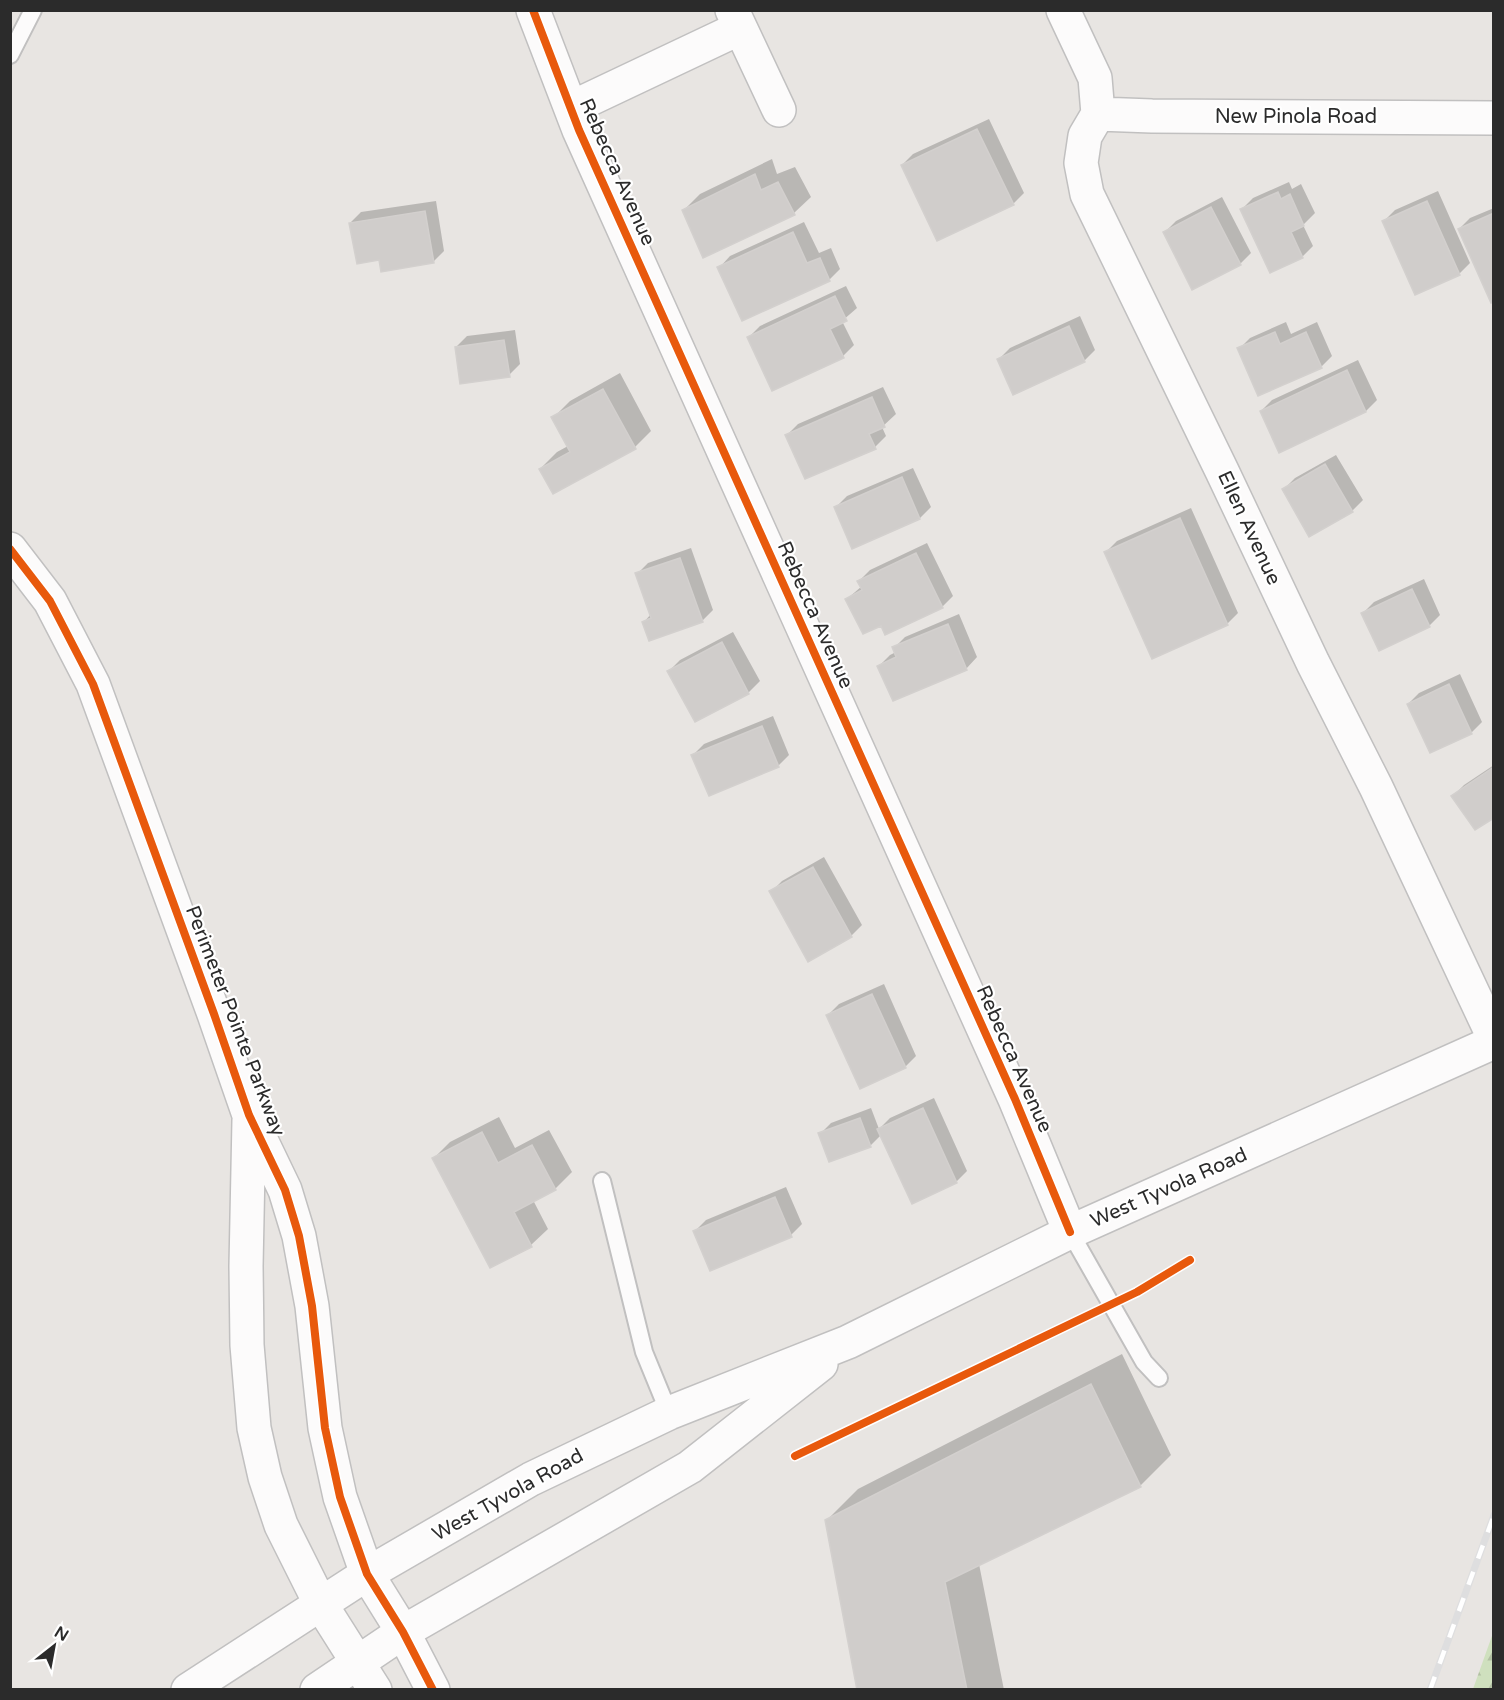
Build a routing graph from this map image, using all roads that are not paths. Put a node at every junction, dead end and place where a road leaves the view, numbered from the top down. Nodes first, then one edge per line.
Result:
1 (33, 10) edge
2 (533, 10) edge
3 (1063, 10) edge
4 (736, 19) edge
5 (10, 55) edge
6 (571, 108) junction
7 (779, 110) dead end
8 (1098, 114) junction
9 (1494, 118) edge
10 (10, 549) edge
11 (1494, 1040) edge
12 (249, 1115) junction
13 (602, 1181) dead end
14 (1070, 1232) junction
15 (848, 1342) junction
16 (1159, 1378) dead end
17 (669, 1413) junction
18 (366, 1574) junction
19 (320, 1603) junction
20 (402, 1632) junction
21 (357, 1662) junction
22 (188, 1689) edge
23 (317, 1689) edge
24 (375, 1689) edge
25 (434, 1689) edge

1 - 5 lane
2 - 6 street, Rebecca Avenue
3 - 8 street
4 - 6 street
4 - 7 street
6 - 14 street, Rebecca Avenue
8 - 9 street, New Pinola Road
8 - 11 street, Ellen Avenue
10 - 12 street, Perimeter Pointe Parkway
11 - 14 street, West Tyvola Road
12 - 18 street, Perimeter Pointe Parkway
12 - 19 street, Perimeter Pointe Parkway
13 - 17 lane
14 - 15 street, West Tyvola Road
14 - 16 lane
15 - 17 street, West Tyvola Road
15 - 20 street, West Tyvola Road
17 - 18 street, West Tyvola Road
18 - 19 street, West Tyvola Road
18 - 20 street, Perimeter Pointe Parkway
19 - 21 street, Perimeter Pointe Parkway
19 - 22 street, West Tyvola Road
20 - 21 street, West Tyvola Road
20 - 25 street, Perimeter Pointe Parkway
21 - 23 street, West Tyvola Road
21 - 24 street, Perimeter Pointe Parkway

